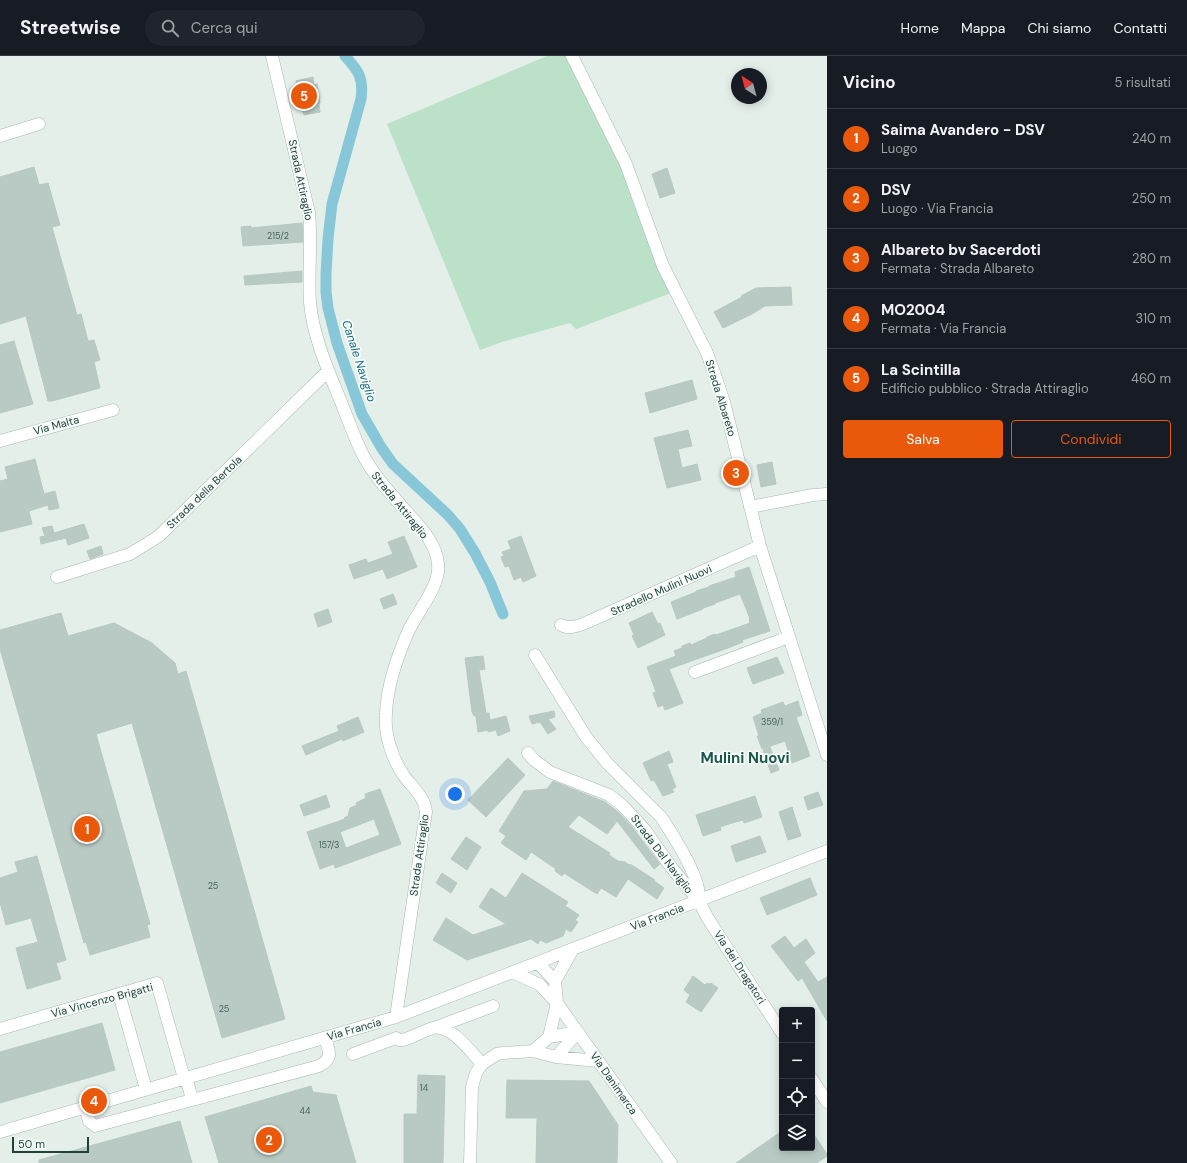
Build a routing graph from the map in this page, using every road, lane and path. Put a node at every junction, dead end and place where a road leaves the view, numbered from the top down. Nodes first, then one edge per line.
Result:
1 (272, 56) edge
2 (572, 56) edge
3 (39, 124) dead end
4 (0, 136) edge
5 (328, 371) junction
6 (113, 410) dead end
7 (0, 441) edge
8 (827, 494) edge
9 (750, 507) junction
10 (760, 546) junction
11 (57, 577) dead end
12 (561, 625) dead end
13 (789, 637) junction
14 (535, 655) dead end
15 (694, 672) dead end
16 (528, 752) dead end
17 (827, 755) edge
18 (827, 851) edge
19 (699, 901) junction
20 (573, 949) junction
21 (538, 963) junction
22 (513, 972) junction
23 (555, 981) junction
24 (540, 985) junction
25 (119, 994) junction
26 (557, 1003) junction
27 (493, 1006) dead end
28 (396, 1017) junction
29 (433, 1028) junction
30 (779, 1028) edge
31 (0, 1029) edge
32 (578, 1032) junction
33 (549, 1037) junction
34 (325, 1038) junction
35 (533, 1051) junction
36 (353, 1054) dead end
37 (556, 1057) junction
38 (598, 1060) junction
39 (482, 1064) junction
40 (184, 1078) junction
41 (815, 1084) edge
42 (146, 1089) junction
43 (192, 1100) junction
44 (827, 1102) edge
45 (85, 1107) junction
46 (0, 1132) edge
47 (470, 1163) edge
48 (671, 1163) edge

1 - 5 street, Strada Attiraglio
2 - 9 street, Strada Albareto
3 - 4 street
5 - 11 street, Strada della Bertola
5 - 28 street, Strada Attiraglio
6 - 7 street, Via Malta
8 - 9 street
9 - 10 street, Strada Albareto
10 - 12 street, Stradello Mulini Nuovi
10 - 13 street, Strada Albareto
13 - 15 street
13 - 17 street, Strada Albareto
14 - 19 street
16 - 19 street, Strada Del Naviglio
18 - 19 street, Strada Del Naviglio
19 - 20 street, Via Francia
19 - 30 street, Via dei Dragatori
20 - 21 street, Via Francia
20 - 23 street
21 - 22 street, Via Francia
21 - 23 street
21 - 24 street
22 - 24 street, Via Danimarca
22 - 28 street, Via Francia
23 - 26 street
24 - 26 street, Via Danimarca
25 - 31 street, Via Vincenzo Brigatti
25 - 40 street, Via Vincenzo Brigatti
25 - 42 street
26 - 32 street, Via Danimarca
26 - 33 street
27 - 29 street
28 - 34 street, Via Francia
29 - 36 street
29 - 39 street
32 - 33 street
32 - 37 street
32 - 38 street, Via Danimarca
33 - 35 street
34 - 40 street, Via Francia
34 - 43 street
35 - 37 street
35 - 39 street
37 - 38 street
38 - 48 street, Via Danimarca
39 - 47 street
40 - 42 street, Via Francia
40 - 43 street
41 - 44 street
42 - 45 street, Via Francia
43 - 45 street
45 - 46 street, Via Francia

